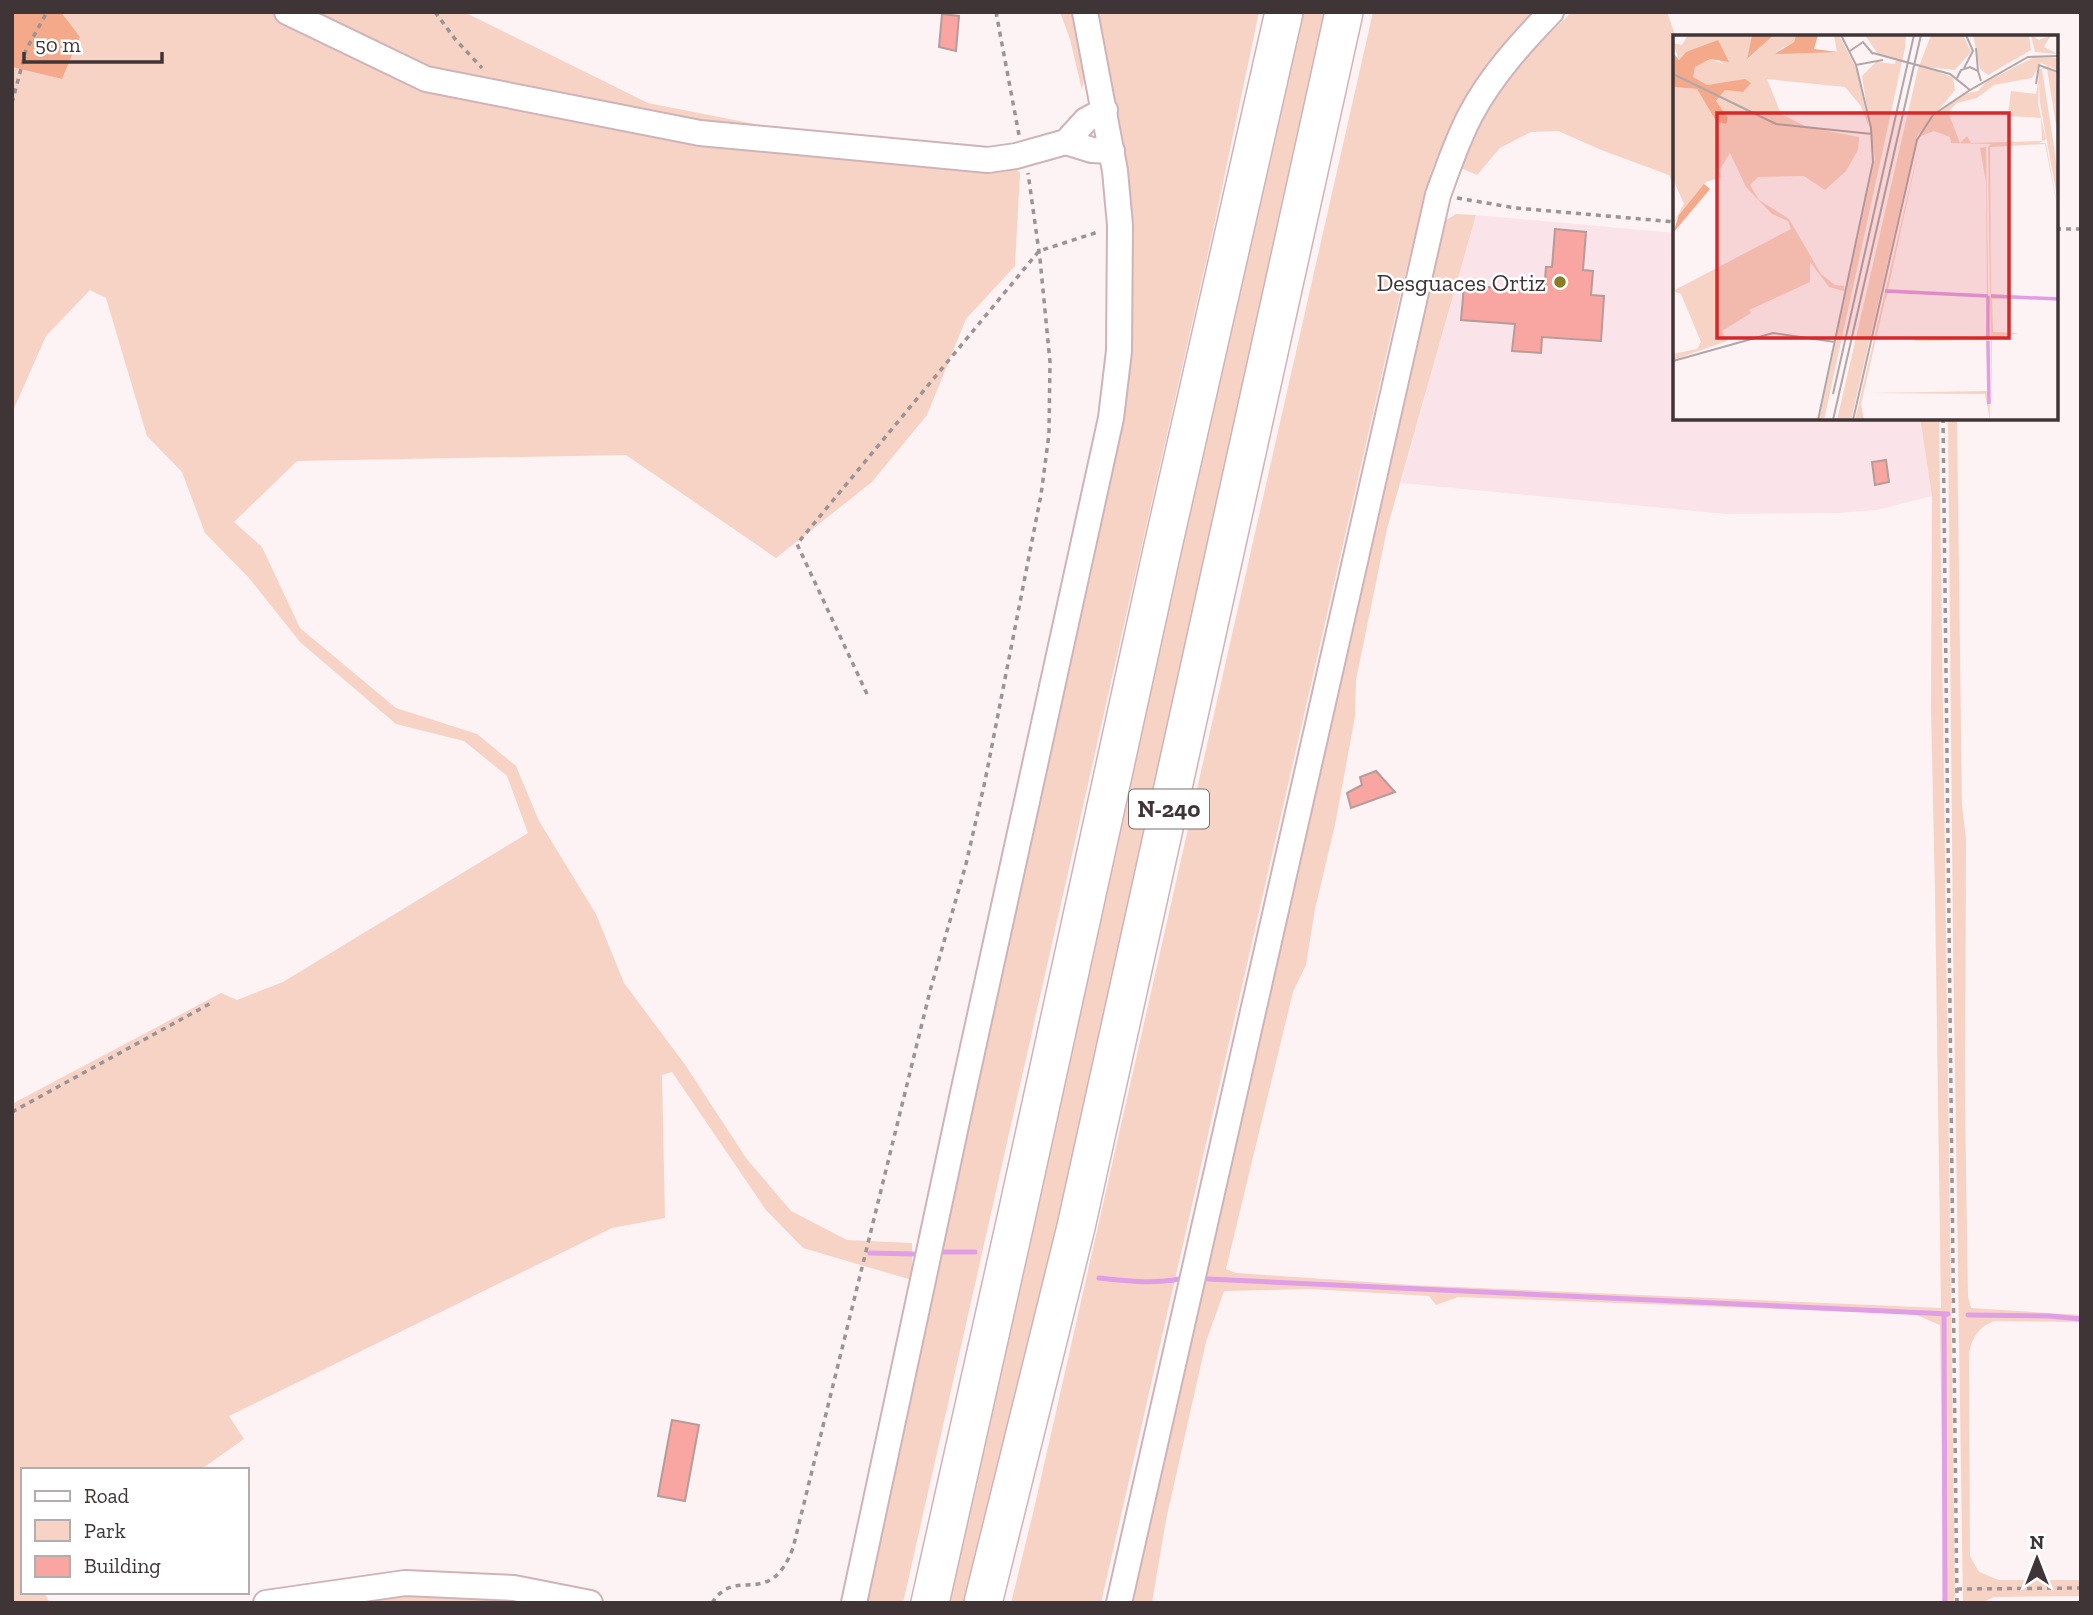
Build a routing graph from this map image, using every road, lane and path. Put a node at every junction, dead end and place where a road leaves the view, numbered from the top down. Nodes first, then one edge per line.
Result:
1 (47, 12) edge
2 (287, 12) edge
3 (435, 12) edge
4 (996, 12) edge
5 (1085, 12) edge
6 (1284, 12) edge
7 (1344, 12) edge
8 (1551, 12) edge
9 (508, 94) junction
10 (12, 103) edge
11 (1105, 110) junction
12 (1066, 142) junction
13 (1112, 151) junction
14 (1023, 154) junction
15 (1438, 195) junction
16 (1673, 222) edge
17 (1120, 225) junction
18 (2058, 229) edge
19 (2081, 229) edge
20 (1039, 251) junction
21 (1943, 420) edge
22 (867, 694) dead end
23 (211, 1003) dead end
24 (12, 1112) edge
25 (2081, 1588) edge
26 (1957, 1589) junction
27 (267, 1603) edge
28 (590, 1603) edge
29 (712, 1603) edge
30 (854, 1603) edge
31 (930, 1603) edge
32 (983, 1603) edge
33 (1119, 1603) edge
34 (1957, 1603) edge

1 - 10 path
2 - 9 street
3 - 9 path
4 - 14 path
5 - 11 street
6 - 31 highway, N-240
7 - 32 highway, N-240
8 - 15 street
9 - 14 street
11 - 12 street
11 - 13 street
12 - 13 street
12 - 14 street
13 - 17 street
14 - 20 path
15 - 16 path
15 - 33 street
17 - 20 path
17 - 30 street
18 - 19 path
20 - 22 path
20 - 29 path
21 - 26 path
23 - 24 path
25 - 26 path
26 - 34 path
27 - 28 street

